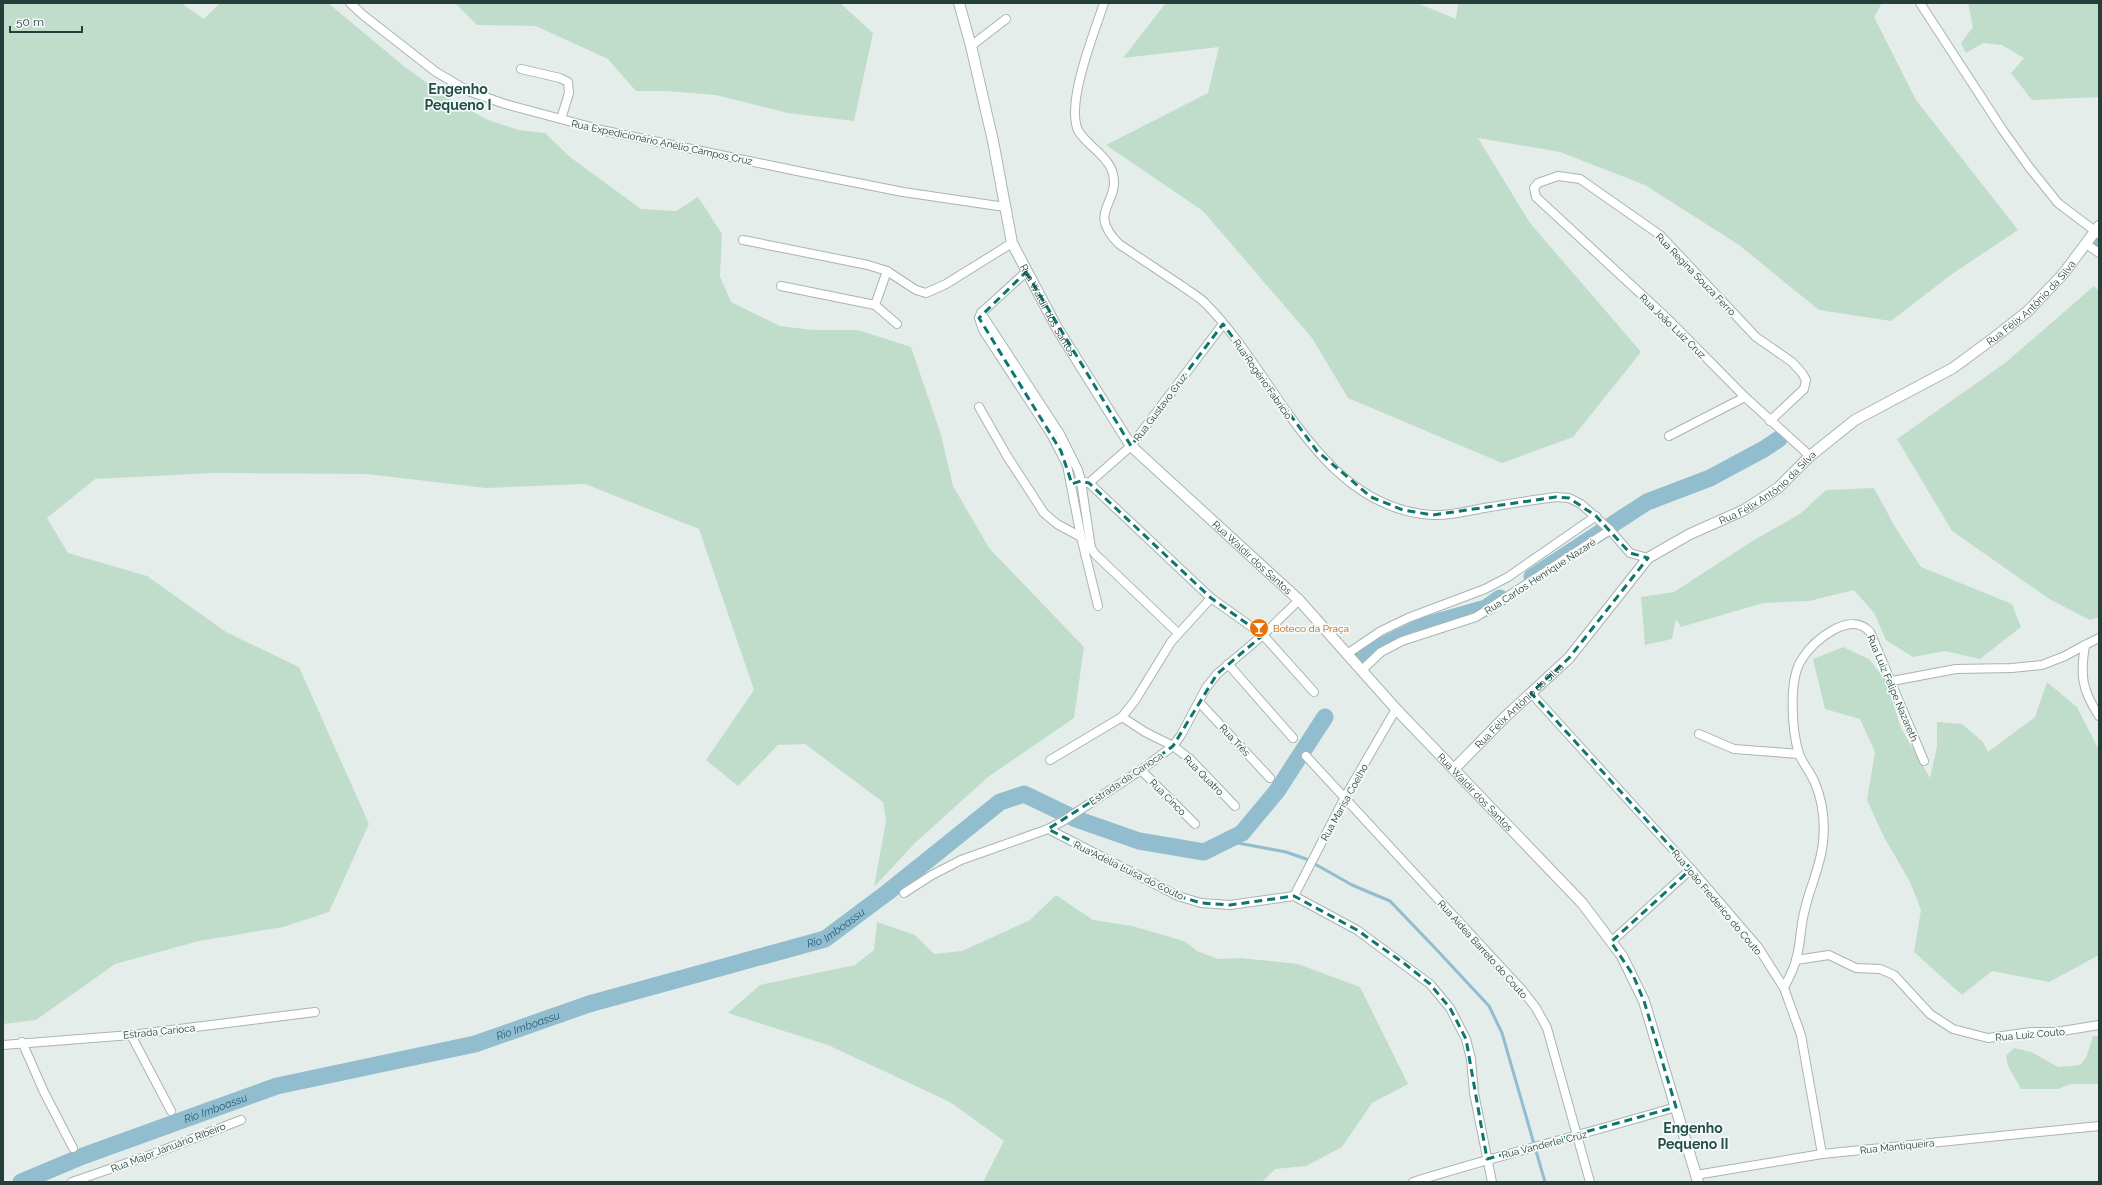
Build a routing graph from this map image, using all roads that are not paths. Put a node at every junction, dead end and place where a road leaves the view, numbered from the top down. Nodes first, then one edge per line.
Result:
1 (350, 3) edge
2 (959, 3) edge
3 (1104, 3) edge
4 (1920, 3) edge
5 (1006, 19) dead end
6 (971, 46) junction
7 (521, 69) dead end
8 (561, 119) junction
9 (1536, 196) joint
10 (1005, 207) junction
11 (2098, 230) edge
12 (743, 240) dead end
13 (1012, 243) junction
14 (2086, 244) junction
15 (2099, 253) edge
16 (887, 271) junction
17 (1026, 272) junction
18 (781, 286) dead end
19 (875, 306) junction
20 (980, 316) junction
21 (897, 324) dead end
22 (1223, 324) junction
23 (1745, 397) junction
24 (980, 407) dead end
25 (1770, 421) junction
26 (1669, 436) dead end
27 (1131, 446) junction
28 (1810, 456) junction
29 (1081, 481) junction
30 (1089, 483) junction
31 (1072, 484) junction
32 (1596, 516) junction
33 (1610, 530) junction
34 (1081, 538) junction
35 (1648, 558) junction
36 (1211, 598) junction
37 (1299, 600) junction
38 (1098, 606) dead end
39 (1178, 633) junction
40 (1263, 635) junction
41 (2099, 638) edge
42 (2085, 645) junction
43 (1347, 654) junction
44 (1228, 664) junction
45 (1362, 670) junction
46 (1892, 681) junction
47 (1314, 692) dead end
48 (1531, 693) junction
49 (1199, 702) junction
50 (1396, 709) junction
51 (2099, 716) edge
52 (1122, 717) junction
53 (1699, 734) dead end
54 (1293, 738) dead end
55 (1173, 746) junction
56 (1800, 754) junction
57 (1306, 756) dead end
58 (1050, 760) dead end
59 (1924, 761) dead end
60 (1454, 769) junction
61 (1141, 770) junction
62 (1270, 778) dead end
63 (1345, 797) junction
64 (1235, 806) dead end
65 (1195, 824) dead end
66 (1048, 829) junction
67 (1691, 869) junction
68 (904, 894) dead end
69 (1294, 896) junction
70 (1611, 942) junction
71 (1796, 960) junction
72 (1784, 988) junction
73 (314, 1012) dead end
74 (2099, 1025) edge
75 (131, 1035) junction
76 (22, 1042) junction
77 (3, 1045) edge
78 (1676, 1107) junction
79 (171, 1110) dead end
80 (241, 1120) dead end
81 (2099, 1126) edge
82 (1578, 1136) junction
83 (73, 1148) dead end
84 (1822, 1154) junction
85 (1488, 1159) junction
86 (1697, 1178) edge
87 (72, 1182) edge
88 (1413, 1182) edge
89 (1492, 1182) edge
90 (1590, 1182) edge

1 - 8 street, Rua Expedicionário Anélio Campos Cruz
2 - 6 street, Rua Waldir dos Santos
3 - 22 street, Rua Rogério Fabricio
4 - 11 street
5 - 6 street
6 - 10 street, Rua Waldir dos Santos
7 - 8 street
8 - 10 street, Rua Expedicionário Anélio Campos Cruz
9 - 23 street, Rua João Luiz Cruz
9 - 25 street, Rua Regina Souza Ferro
10 - 13 street, Rua Waldir dos Santos
11 - 14 street, Rua Félix Antônio da Silva
12 - 16 street
13 - 16 street
13 - 17 street, Rua Waldir dos Santos
14 - 15 street
14 - 28 street, Rua Félix Antônio da Silva
16 - 19 street
17 - 20 street
17 - 27 street, Rua Waldir dos Santos
18 - 19 street
19 - 21 street
20 - 29 street
20 - 31 street
22 - 27 street, Rua Gustavo Cruz
22 - 32 street, Rua Rogério Fabricio
23 - 25 street, Rua João Luiz Cruz
23 - 26 street
24 - 34 street
25 - 28 street, Rua João Luiz Cruz
27 - 30 street, Rua Gustavo Cruz
27 - 37 street, Rua Waldir dos Santos
28 - 35 street, Rua Félix Antônio da Silva
29 - 30 street
29 - 31 street
29 - 39 street
30 - 36 street
31 - 34 street
32 - 33 street, Rua Rogério Fabricio
32 - 43 street, Rua Carlos Henrique Nazaré
33 - 35 street, Rua Rogério Fabricio
33 - 45 street, Rua Carlos Henrique Nazaré
34 - 38 street
35 - 48 street, Rua Félix Antônio da Silva
36 - 39 street
36 - 40 street
37 - 40 street, Estrada da Carioca
37 - 43 street, Rua Waldir dos Santos
39 - 52 street
40 - 44 street, Estrada da Carioca
40 - 47 street
41 - 42 street
42 - 46 street
42 - 51 street
43 - 45 street, Rua Waldir dos Santos
44 - 49 street, Estrada da Carioca
44 - 54 street
45 - 50 street, Rua Waldir dos Santos
46 - 56 street, Rua Luiz Felipe Nazareth
46 - 59 street, Rua Luiz Felipe Nazareth
48 - 60 street, Rua Félix Antônio da Silva
48 - 67 street, Rua João Frederico do Couto
49 - 55 street, Estrada da Carioca
49 - 62 street, Rua Três
50 - 60 street, Rua Waldir dos Santos
50 - 63 street, Rua Marisa Coelho
52 - 55 street, Rua Quatro
52 - 58 street
53 - 56 street
55 - 61 street, Estrada da Carioca
55 - 64 street, Rua Quatro
56 - 71 street, Rua Luiz Felipe Nazareth
57 - 63 street, Rua Aidea Barreto do Couto
60 - 70 street, Rua Waldir dos Santos
61 - 65 street, Rua Cinco
61 - 66 street, Estrada da Carioca
63 - 69 street, Rua Marisa Coelho
63 - 82 street, Rua Aidea Barreto do Couto
66 - 68 street, Estrada da Carioca
66 - 69 street, Rua Adélia Luísa do Couto
67 - 70 street
67 - 72 street, Rua João Frederico do Couto
69 - 85 street
70 - 78 street, Rua Waldir dos Santos
71 - 72 street, Rua Luiz Felipe Nazareth
71 - 74 street, Rua Luiz Couto
72 - 84 street, Rua João Frederico do Couto
73 - 75 street, Estrada Carioca
75 - 76 street, Estrada Carioca
75 - 79 street
76 - 77 street, Estrada Carioca
76 - 83 street
78 - 82 street, Rua Vanderlei Cruz
78 - 86 street, Rua Waldir dos Santos
80 - 87 street, Rua Major Januário Ribeiro
81 - 84 street, Rua Mantiqueira
82 - 85 street, Rua Vanderlei Cruz
82 - 90 street, Rua Aidea Barreto do Couto
84 - 86 street, Rua Mantiqueira
85 - 88 street, Rua Vanderlei Cruz
85 - 89 street

